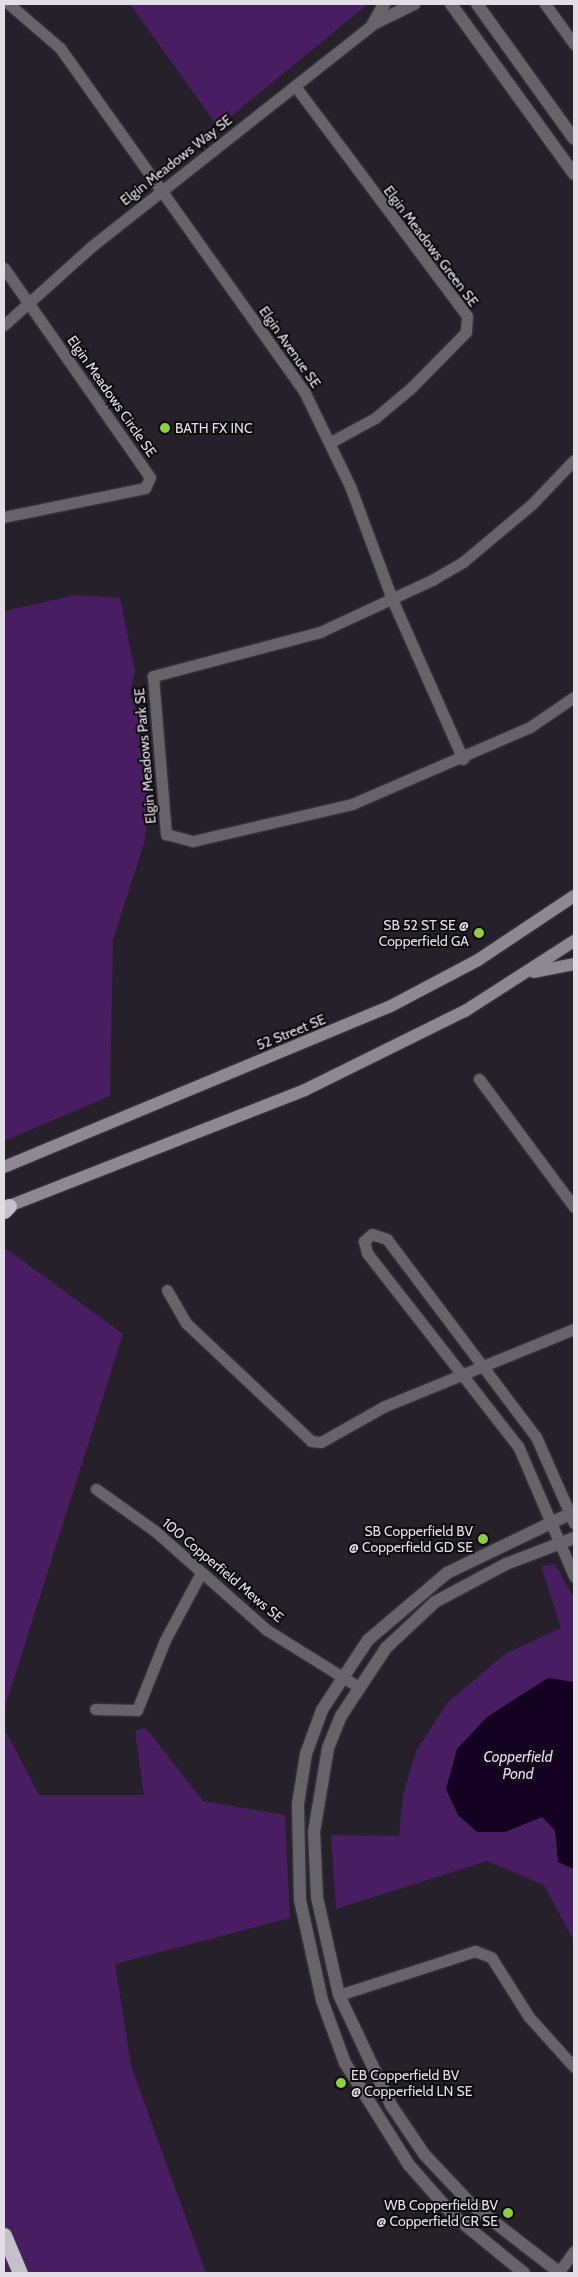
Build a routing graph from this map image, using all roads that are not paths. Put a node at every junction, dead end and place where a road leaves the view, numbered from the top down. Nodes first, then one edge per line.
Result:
1 (8, 4) edge
2 (384, 4) edge
3 (414, 4) edge
4 (451, 4) edge
5 (477, 4) edge
6 (545, 4) edge
7 (373, 24) junction
8 (574, 44) edge
9 (295, 86) junction
10 (574, 139) edge
11 (574, 174) edge
12 (161, 189) junction
13 (4, 268) edge
14 (28, 302) junction
15 (4, 325) edge
16 (331, 442) junction
17 (574, 460) edge
18 (4, 516) edge
19 (392, 599) junction
20 (574, 697) edge
21 (463, 759) junction
22 (574, 896) edge
23 (574, 941) edge
24 (574, 964) edge
25 (527, 974) junction
26 (479, 1079) dead end
27 (4, 1167) edge
28 (574, 1207) edge
29 (5, 1208) edge
30 (167, 1290) dead end
31 (574, 1329) edge
32 (484, 1365) junction
33 (462, 1373) junction
34 (96, 1489) dead end
35 (573, 1516) edge
36 (552, 1522) junction
37 (574, 1538) edge
38 (560, 1543) junction
39 (201, 1573) junction
40 (574, 1576) edge
41 (340, 1676) junction
42 (358, 1686) junction
43 (95, 1709) dead end
44 (339, 1995) junction
45 (574, 2067) edge
46 (424, 2154) junction
47 (409, 2165) junction
48 (4, 2235) edge
49 (574, 2251) edge
50 (20, 2273) edge
51 (524, 2273) edge
52 (559, 2273) edge

1 - 12 street, Elgin Avenue SE
2 - 7 street
3 - 7 street
4 - 11 street
5 - 10 street
6 - 8 street
7 - 9 street, Elgin Meadows Way SE
9 - 12 street, Elgin Meadows Way SE
9 - 16 street, Elgin Meadows Green SE
12 - 14 street, Elgin Meadows Way SE
12 - 16 street, Elgin Avenue SE
13 - 14 street
14 - 15 street, Elgin Meadows Way SE
14 - 18 street, Elgin Meadows Circle SE
16 - 19 street, Elgin Avenue SE
17 - 19 street
19 - 21 street, Elgin Avenue SE
19 - 21 street, Elgin Meadows Park SE
20 - 21 street
22 - 27 main road, 52 Street SE
23 - 25 main road
24 - 25 main road
25 - 29 main road
26 - 28 street
30 - 33 street
31 - 32 street
32 - 33 street
32 - 33 street
32 - 35 street
33 - 36 street
34 - 39 street, 100 Copperfield Mews SE
35 - 36 street
36 - 38 street
36 - 41 street
37 - 38 street
38 - 40 street
38 - 42 street
39 - 41 street, 100 Copperfield Mews SE
39 - 43 street
41 - 42 street, 100 Copperfield Mews SE
41 - 47 street
42 - 44 street
44 - 45 street
44 - 46 street
46 - 47 street
46 - 52 street
47 - 51 street
48 - 50 highway
49 - 52 street

